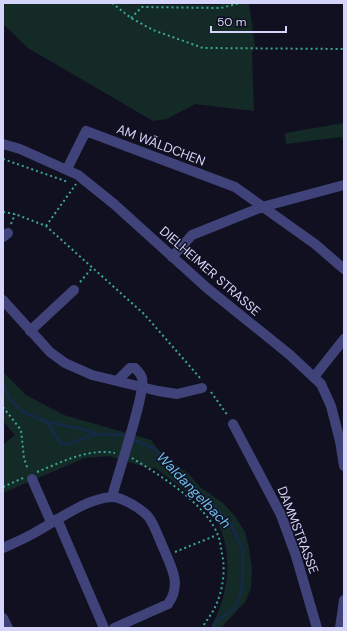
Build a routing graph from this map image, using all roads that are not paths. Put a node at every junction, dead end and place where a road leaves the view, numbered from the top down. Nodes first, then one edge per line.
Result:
1 (3, 144) edge
2 (67, 169) junction
3 (344, 185) edge
4 (262, 206) junction
5 (172, 257) junction
6 (344, 269) edge
7 (74, 290) road end
8 (3, 300) edge
9 (30, 332) junction
10 (344, 339) edge
11 (314, 377) junction
12 (117, 380) junction
13 (204, 385) road end
14 (142, 387) junction
15 (233, 424) road end
16 (344, 466) edge
17 (31, 477) road end
18 (112, 496) junction
19 (54, 520) junction
20 (3, 548) edge
21 (344, 600) edge
22 (3, 618) edge
23 (8, 628) edge
24 (104, 628) edge
25 (115, 628) edge
26 (317, 628) edge
27 (340, 628) edge

1 - 2 street, DIELHEIMER STRASSE
2 - 4 street, AM WÄLDCHEN
2 - 5 street, DIELHEIMER STRASSE
3 - 4 street
4 - 5 street
4 - 6 street
5 - 11 street, DIELHEIMER STRASSE
7 - 9 street
8 - 9 street
9 - 12 street
10 - 11 street
11 - 16 street, DIELHEIMER STRASSE
12 - 14 street
12 - 14 street
13 - 14 street
14 - 18 street
15 - 26 street, DAMMSTRASSE
17 - 19 street
18 - 19 street
18 - 25 street
19 - 20 street
19 - 24 street
21 - 27 street
22 - 23 street

